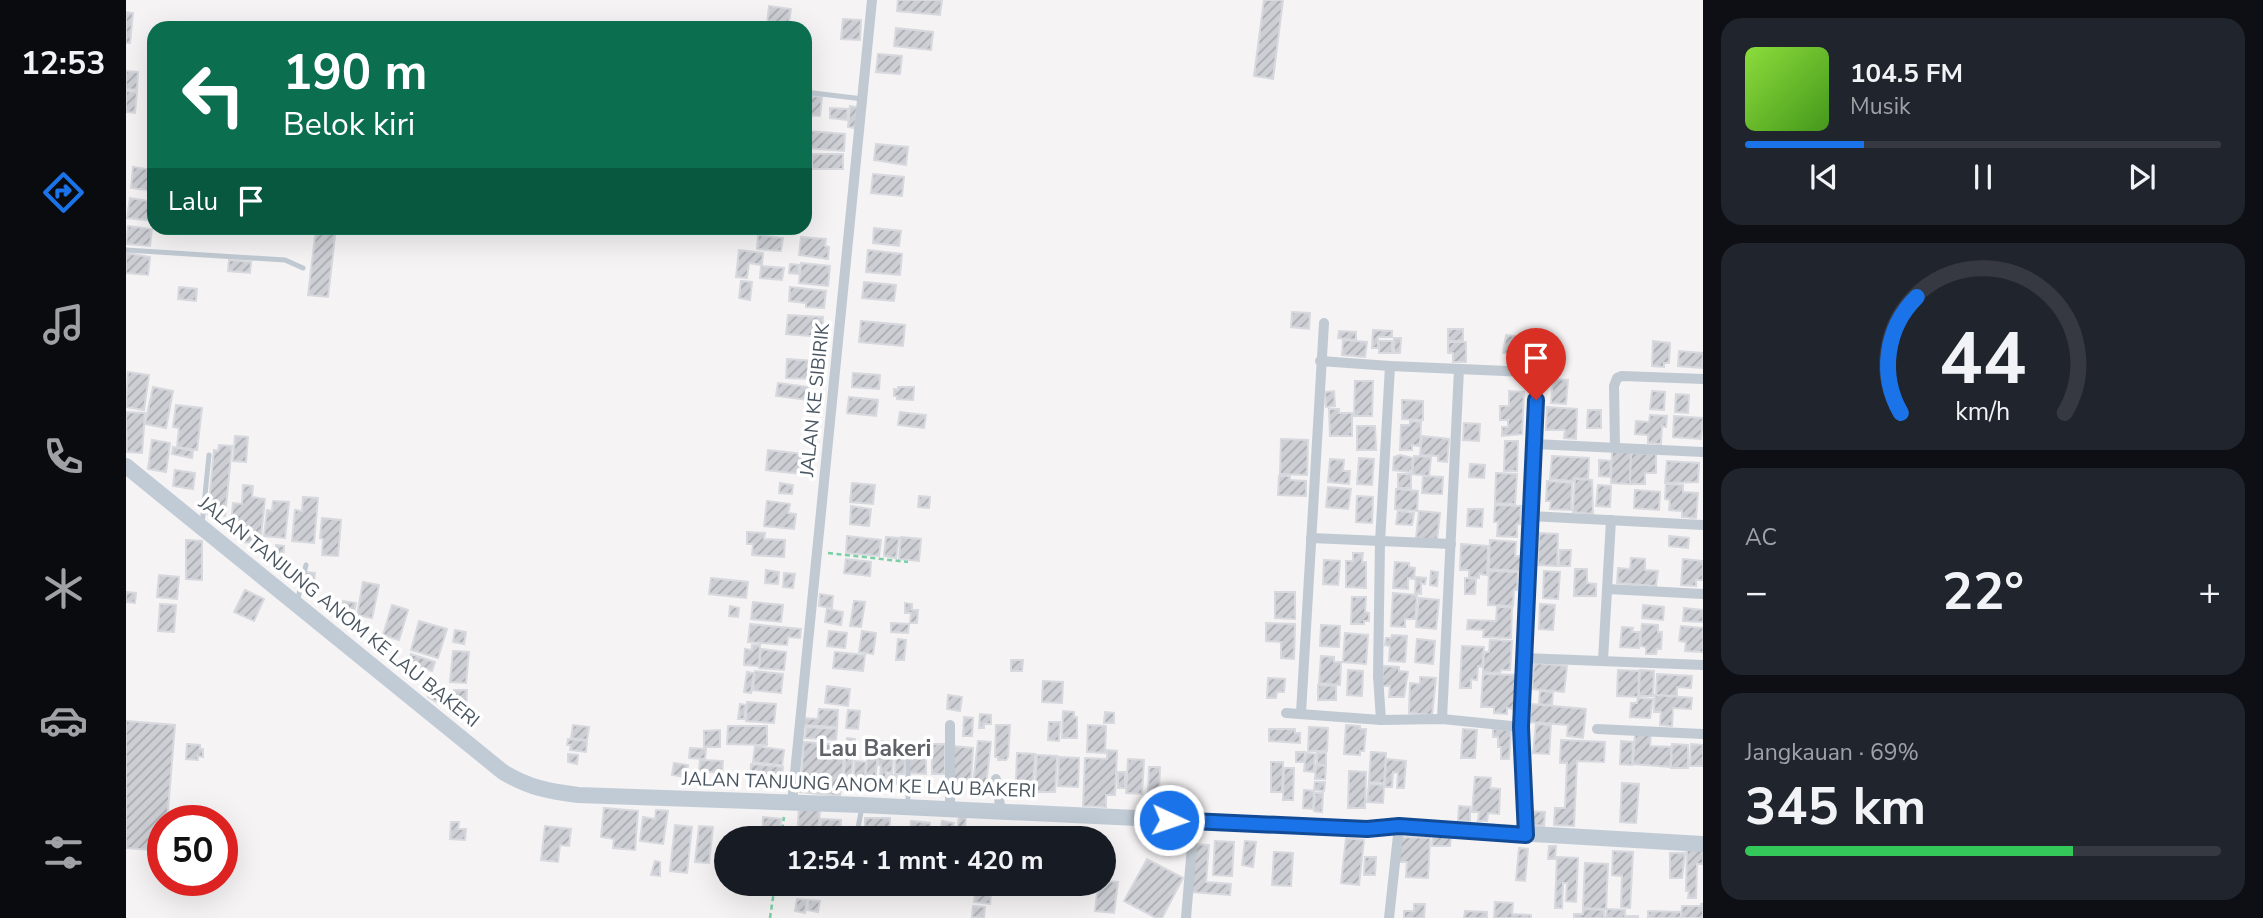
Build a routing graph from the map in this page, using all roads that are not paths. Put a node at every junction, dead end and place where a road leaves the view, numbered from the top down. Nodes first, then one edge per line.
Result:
1 (872, 0) edge
2 (812, 93) edge
3 (863, 99) junction
4 (126, 250) edge
5 (303, 268) dead end
6 (1324, 323) dead end
7 (1321, 360) junction
8 (1390, 366) junction
9 (1460, 369) junction
10 (1703, 379) edge
11 (1534, 444) junction
12 (1615, 447) junction
13 (1703, 452) edge
14 (209, 455) dead end
15 (126, 466) edge
16 (1531, 516) junction
17 (1611, 520) junction
18 (1703, 526) edge
19 (202, 528) junction
20 (1311, 538) junction
21 (1380, 542) junction
22 (1451, 544) junction
23 (306, 565) dead end
24 (1608, 589) junction
25 (1703, 594) edge
26 (296, 605) junction
27 (1524, 658) junction
28 (1603, 660) junction
29 (1703, 665) edge
30 (1286, 713) dead end
31 (1301, 713) junction
32 (1442, 719) junction
33 (1381, 720) junction
34 (950, 725) dead end
35 (1521, 727) junction
36 (1597, 729) dead end
37 (1703, 734) edge
38 (908, 747) dead end
39 (996, 779) dead end
40 (789, 803) junction
41 (862, 805) junction
42 (908, 807) junction
43 (950, 810) junction
44 (1001, 812) junction
45 (1194, 822) junction
46 (858, 826) edge
47 (1399, 826) junction
48 (1526, 835) junction
49 (1703, 844) edge
50 (1186, 918) edge
51 (1389, 918) edge

1 - 3 street, JALAN KE SIBIRIK
2 - 3 lane
3 - 40 street, JALAN KE SIBIRIK
4 - 5 lane
6 - 7 street
7 - 8 street
7 - 20 street
8 - 9 street
8 - 21 street
9 - 11 street
9 - 22 street
10 - 12 street
11 - 12 street
11 - 16 street
12 - 13 street
14 - 19 lane
15 - 19 main road, JALAN TANJUNG ANOM KE LAU BAKERI
16 - 17 street
16 - 27 street
17 - 18 street
17 - 24 street
19 - 26 main road, JALAN TANJUNG ANOM KE LAU BAKERI
20 - 21 street
20 - 31 street
21 - 22 street
21 - 33 street
22 - 32 street
23 - 26 lane
24 - 25 street
24 - 28 street
26 - 40 main road, JALAN TANJUNG ANOM KE LAU BAKERI
27 - 28 street
27 - 35 street
28 - 29 street
30 - 31 street
31 - 33 street
32 - 33 street
32 - 35 street
34 - 43 street
35 - 48 street
36 - 37 street
38 - 42 lane
39 - 44 street
40 - 41 main road, JALAN TANJUNG ANOM KE LAU BAKERI
41 - 42 main road, JALAN TANJUNG ANOM KE LAU BAKERI
41 - 46 lane
42 - 43 main road, JALAN TANJUNG ANOM KE LAU BAKERI
43 - 44 main road, JALAN TANJUNG ANOM KE LAU BAKERI
44 - 45 main road, JALAN TANJUNG ANOM KE LAU BAKERI
45 - 47 main road, JALAN TANJUNG ANOM KE LAU BAKERI
45 - 50 street
47 - 48 main road, JALAN TANJUNG ANOM KE LAU BAKERI
47 - 51 street
48 - 49 main road, JALAN TANJUNG ANOM KE LAU BAKERI

